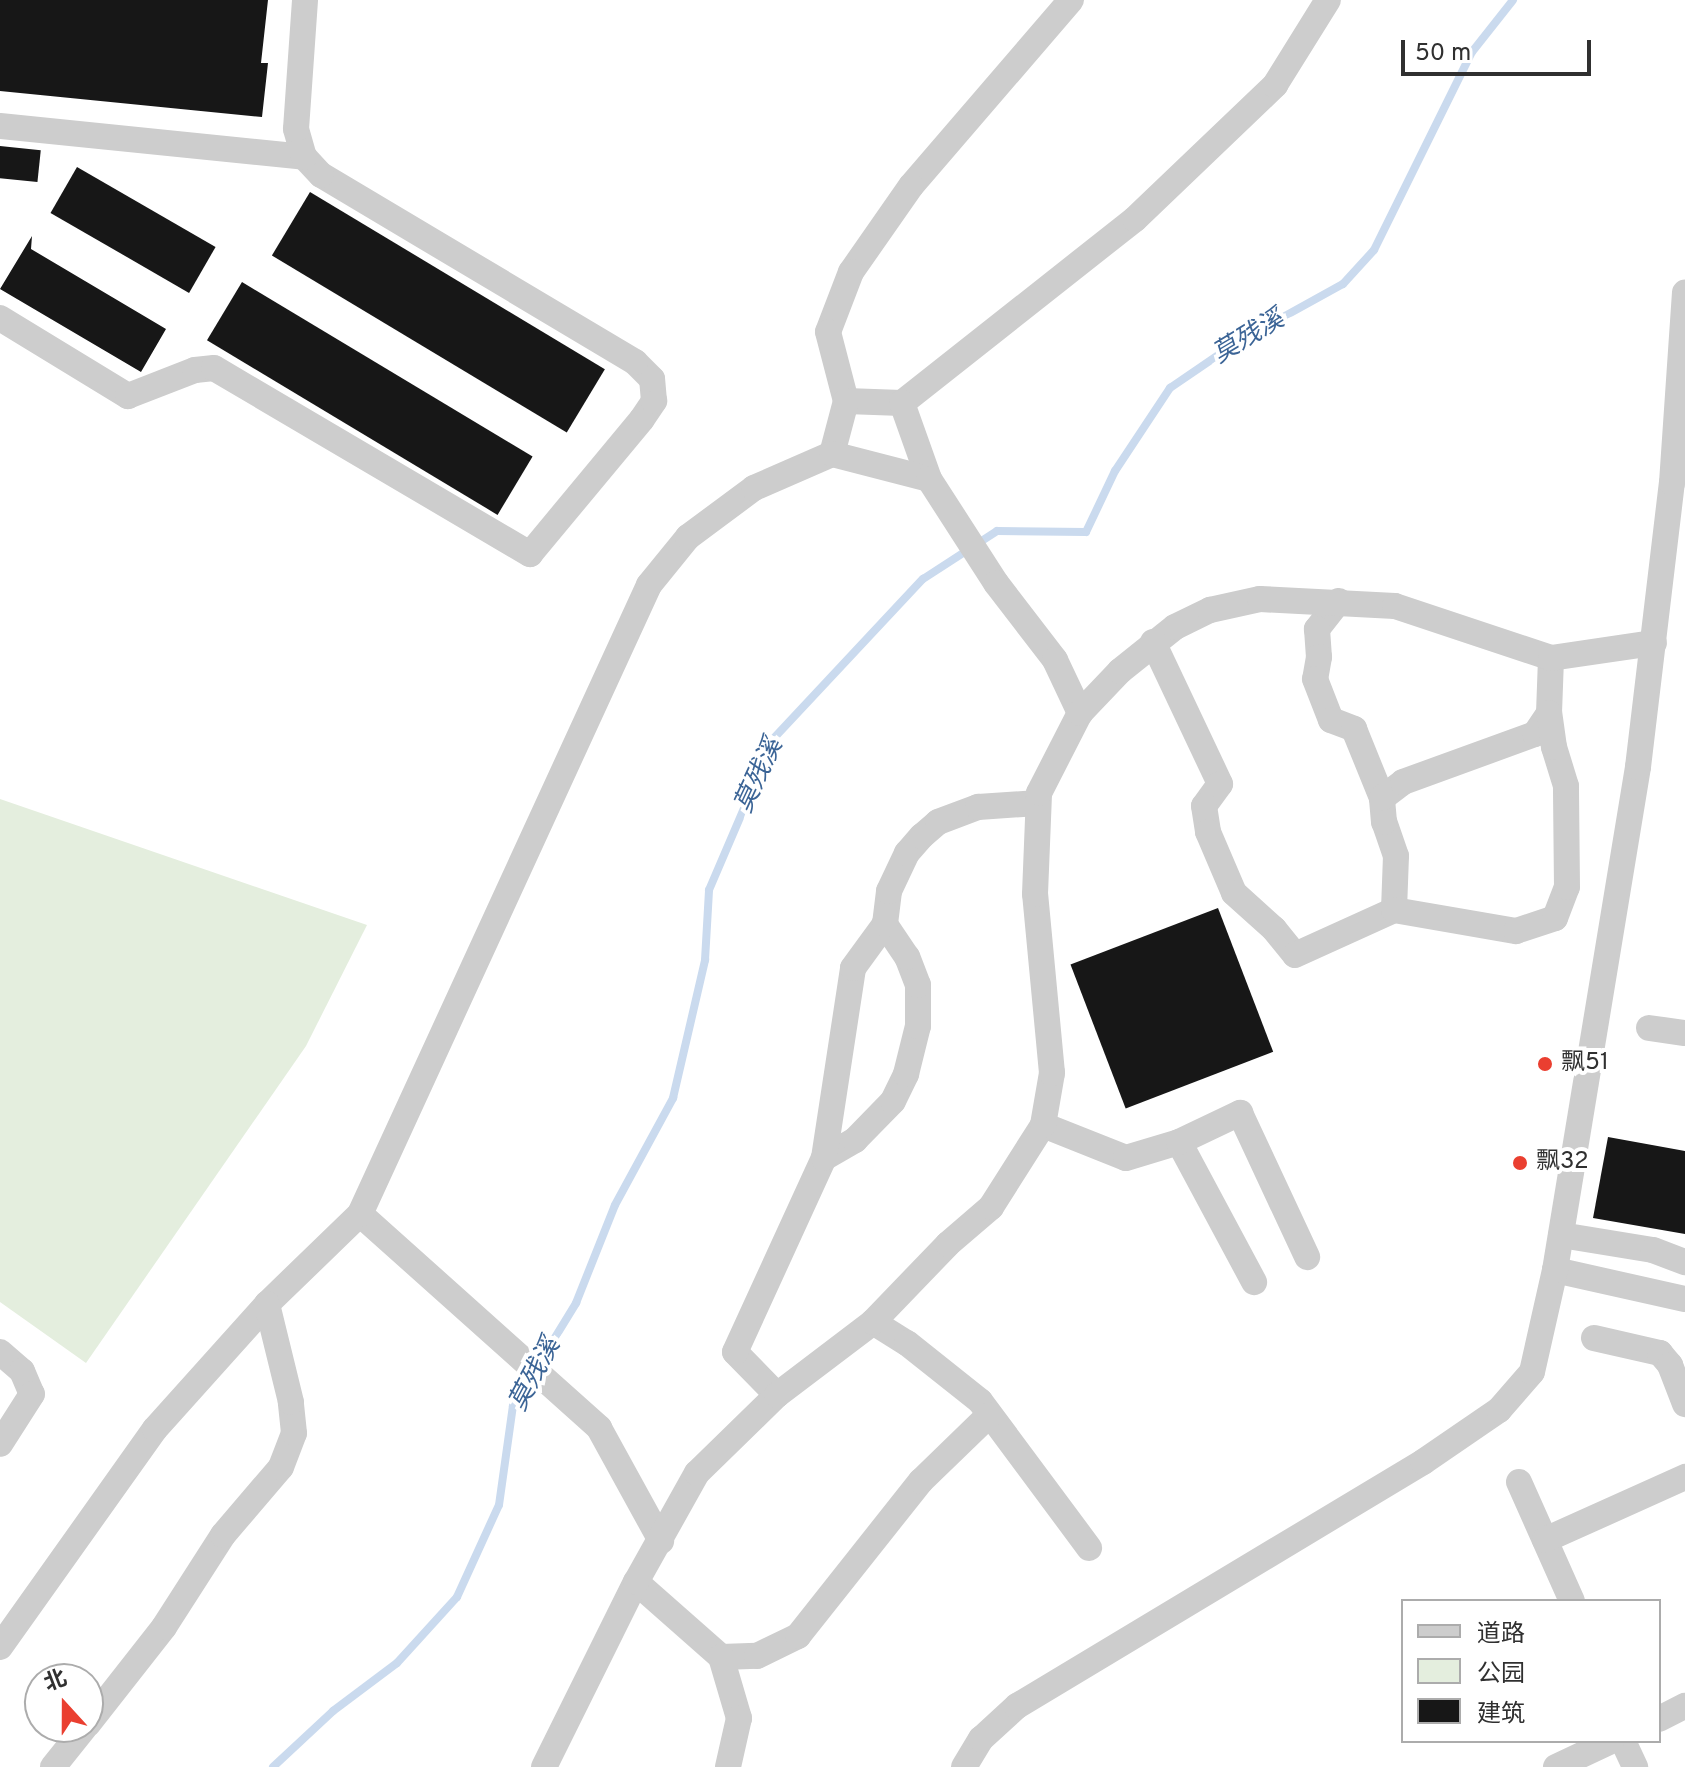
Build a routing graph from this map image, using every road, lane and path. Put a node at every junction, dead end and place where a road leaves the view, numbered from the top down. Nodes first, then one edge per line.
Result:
1 (305, 0) edge
2 (1071, 0) edge
3 (1328, 0) edge
4 (0, 126) edge
5 (304, 157) junction
6 (1685, 292) edge
7 (0, 318) edge
8 (1683, 340) edge
9 (846, 401) junction
10 (902, 403) junction
11 (832, 454) junction
12 (929, 479) junction
13 (1339, 601) junction
14 (1153, 642) junction
15 (1654, 643) junction
16 (1551, 658) junction
17 (1080, 713) junction
18 (1549, 713) junction
19 (1382, 798) junction
20 (1038, 803) junction
21 (1394, 910) junction
22 (885, 924) junction
23 (1649, 1028) dead end
24 (1685, 1033) edge
25 (1043, 1125) junction
26 (1179, 1142) junction
27 (824, 1158) junction
28 (360, 1214) junction
29 (1561, 1235) junction
30 (1307, 1257) dead end
31 (1685, 1262) edge
32 (1555, 1270) junction
33 (1254, 1282) dead end
34 (1684, 1296) edge
35 (267, 1304) junction
36 (873, 1322) junction
37 (1594, 1338) dead end
38 (0, 1352) edge
39 (777, 1395) junction
40 (1685, 1404) edge
41 (989, 1415) junction
42 (0, 1444) edge
43 (1685, 1477) edge
44 (1519, 1482) dead end
45 (1545, 1540) junction
46 (661, 1541) junction
47 (1089, 1548) dead end
48 (636, 1582) junction
49 (1571, 1599) edge
50 (0, 1647) edge
51 (721, 1657) junction
52 (104, 1704) edge
53 (1685, 1706) edge
54 (1661, 1718) edge
55 (73, 1743) edge
56 (1607, 1743) edge
57 (1624, 1743) edge
58 (53, 1767) edge
59 (544, 1767) edge
60 (728, 1767) edge
61 (964, 1767) edge
62 (1556, 1767) edge
63 (1635, 1767) edge

1 - 5 street
2 - 9 street
3 - 10 street
4 - 5 street
5 - 7 street
6 - 8 street
8 - 15 street
9 - 10 street
9 - 11 street
10 - 12 street
11 - 12 street
11 - 28 street
12 - 17 street
13 - 14 street
13 - 16 street
13 - 19 street
14 - 17 street
14 - 21 street
15 - 16 street
15 - 29 street
16 - 18 street
17 - 20 street
18 - 19 street
18 - 21 street
19 - 21 street
20 - 22 street
20 - 25 street
22 - 27 street
22 - 27 street
23 - 24 street
25 - 26 street
25 - 36 street
26 - 30 street
26 - 33 street
27 - 39 street
28 - 35 street
28 - 46 street
29 - 31 street
29 - 32 street
32 - 34 street
32 - 61 street
35 - 50 street
35 - 52 street
36 - 39 street
36 - 41 street
37 - 40 street
38 - 42 street
39 - 46 street
41 - 47 street
41 - 51 street
43 - 45 street
44 - 45 street
45 - 49 street
46 - 48 street
48 - 51 street
48 - 59 street
51 - 60 street
53 - 54 street
55 - 58 street
56 - 62 street
57 - 63 street

